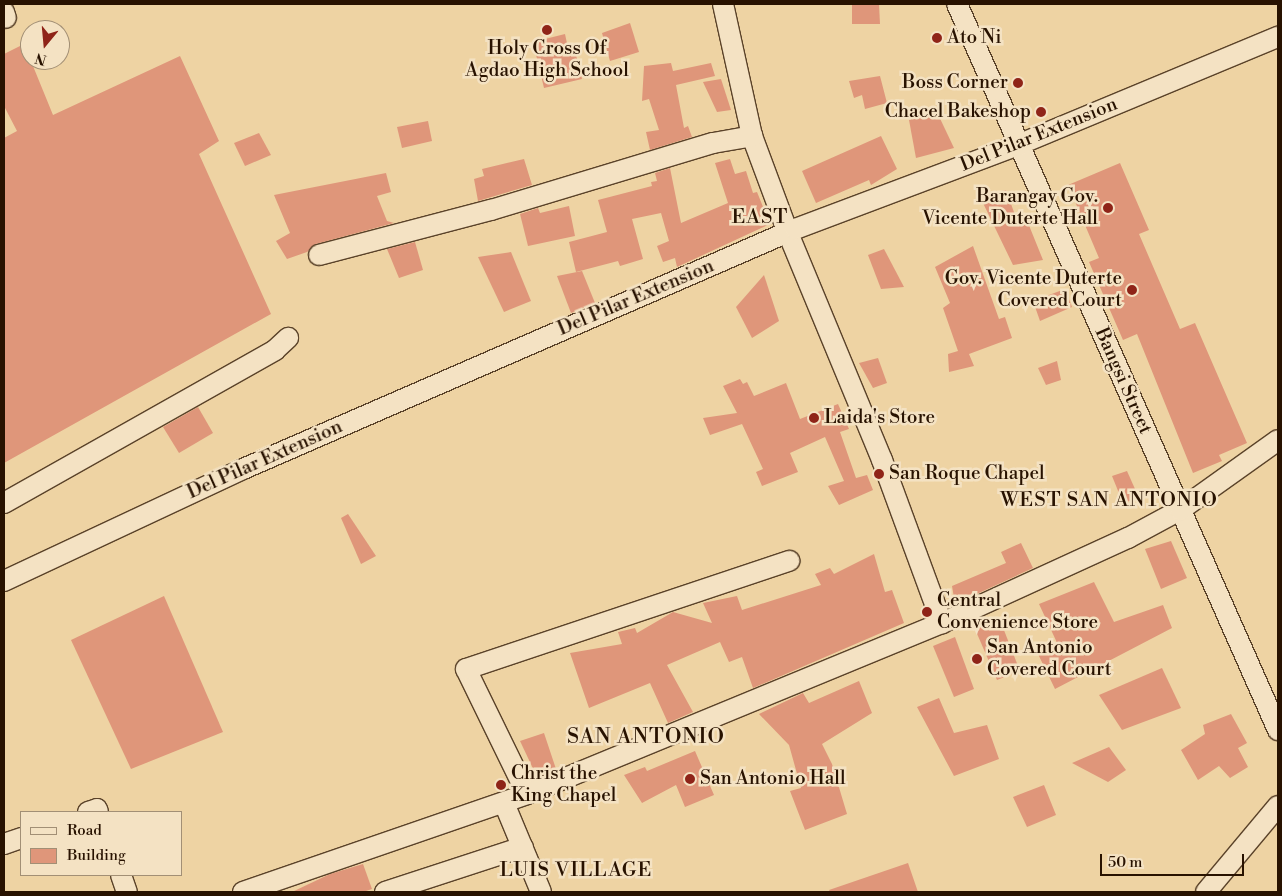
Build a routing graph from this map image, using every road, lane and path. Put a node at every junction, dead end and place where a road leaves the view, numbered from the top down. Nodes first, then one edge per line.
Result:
1 (723, 4) edge
2 (957, 4) edge
3 (1278, 37) edge
4 (752, 136) junction
5 (1018, 145) junction
6 (788, 233) junction
7 (320, 255) dead end
8 (288, 338) dead end
9 (1278, 440) edge
10 (4, 503) edge
11 (1180, 510) junction
12 (789, 561) dead end
13 (4, 581) edge
14 (942, 623) junction
15 (1278, 730) edge
16 (527, 794) junction
17 (504, 802) junction
18 (1278, 806) edge
19 (20, 838) edge
20 (4, 844) edge
21 (523, 847) junction
22 (121, 876) edge
23 (284, 885) edge
24 (127, 892) edge
25 (243, 892) edge
26 (385, 892) edge
27 (542, 892) edge
28 (1206, 892) edge

1 - 4 street
2 - 5 street, Bangsi Street
3 - 5 street, Del Pilar Extension
4 - 6 street
4 - 7 street
5 - 6 street, Del Pilar Extension
5 - 11 street, Bangsi Street
6 - 13 street, Del Pilar Extension
6 - 14 street
8 - 10 street
9 - 11 street
11 - 14 street
11 - 15 street, Bangsi Street
12 - 16 street
14 - 16 street
16 - 17 street
17 - 21 street
17 - 23 street
18 - 28 street
19 - 20 street
21 - 26 street
21 - 27 street
22 - 24 street
23 - 25 street

